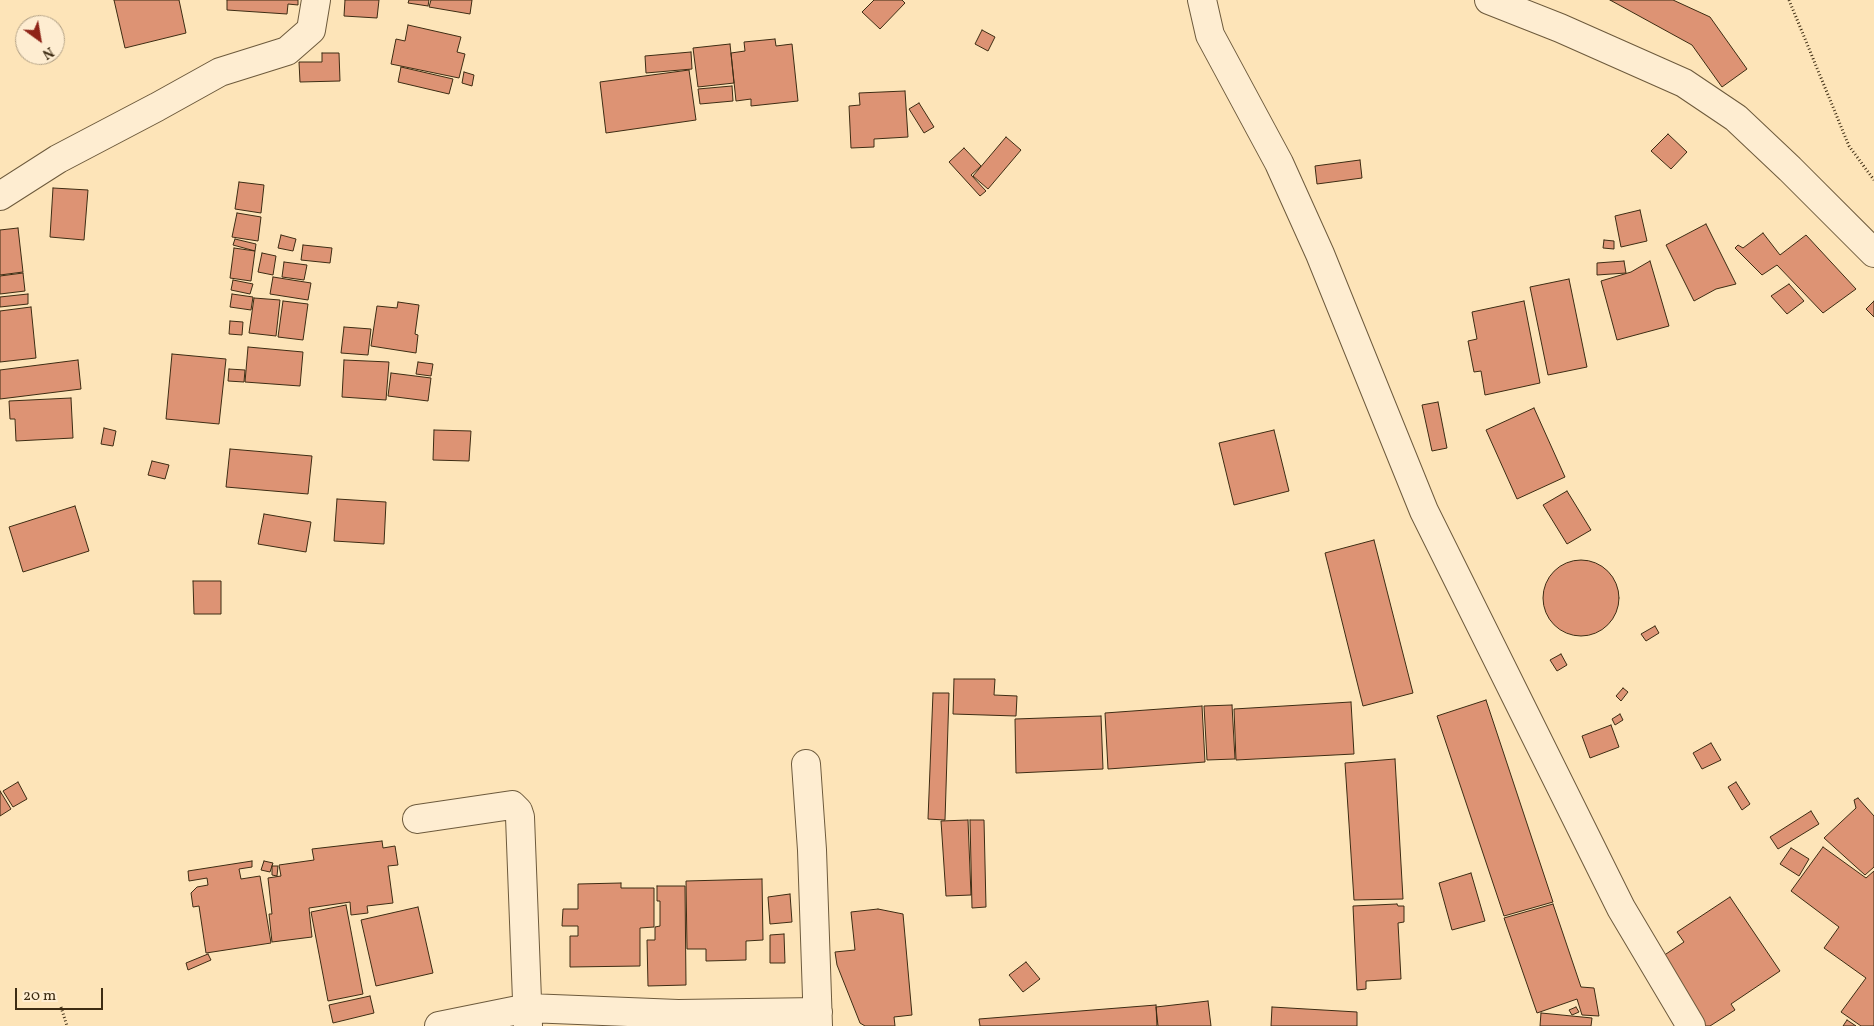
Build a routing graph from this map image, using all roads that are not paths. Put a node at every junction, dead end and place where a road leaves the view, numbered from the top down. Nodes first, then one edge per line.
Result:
1 (316, 0) edge
2 (1202, 0) edge
3 (1490, 0) edge
4 (0, 196) edge
5 (1874, 253) edge
6 (806, 764) dead end
7 (417, 819) dead end
8 (528, 1017) edge
9 (818, 1019) edge
10 (439, 1026) edge
11 (1691, 1026) edge

1 - 4 street
2 - 11 street
3 - 5 street
6 - 9 street
7 - 8 street
8 - 9 street
8 - 10 street

